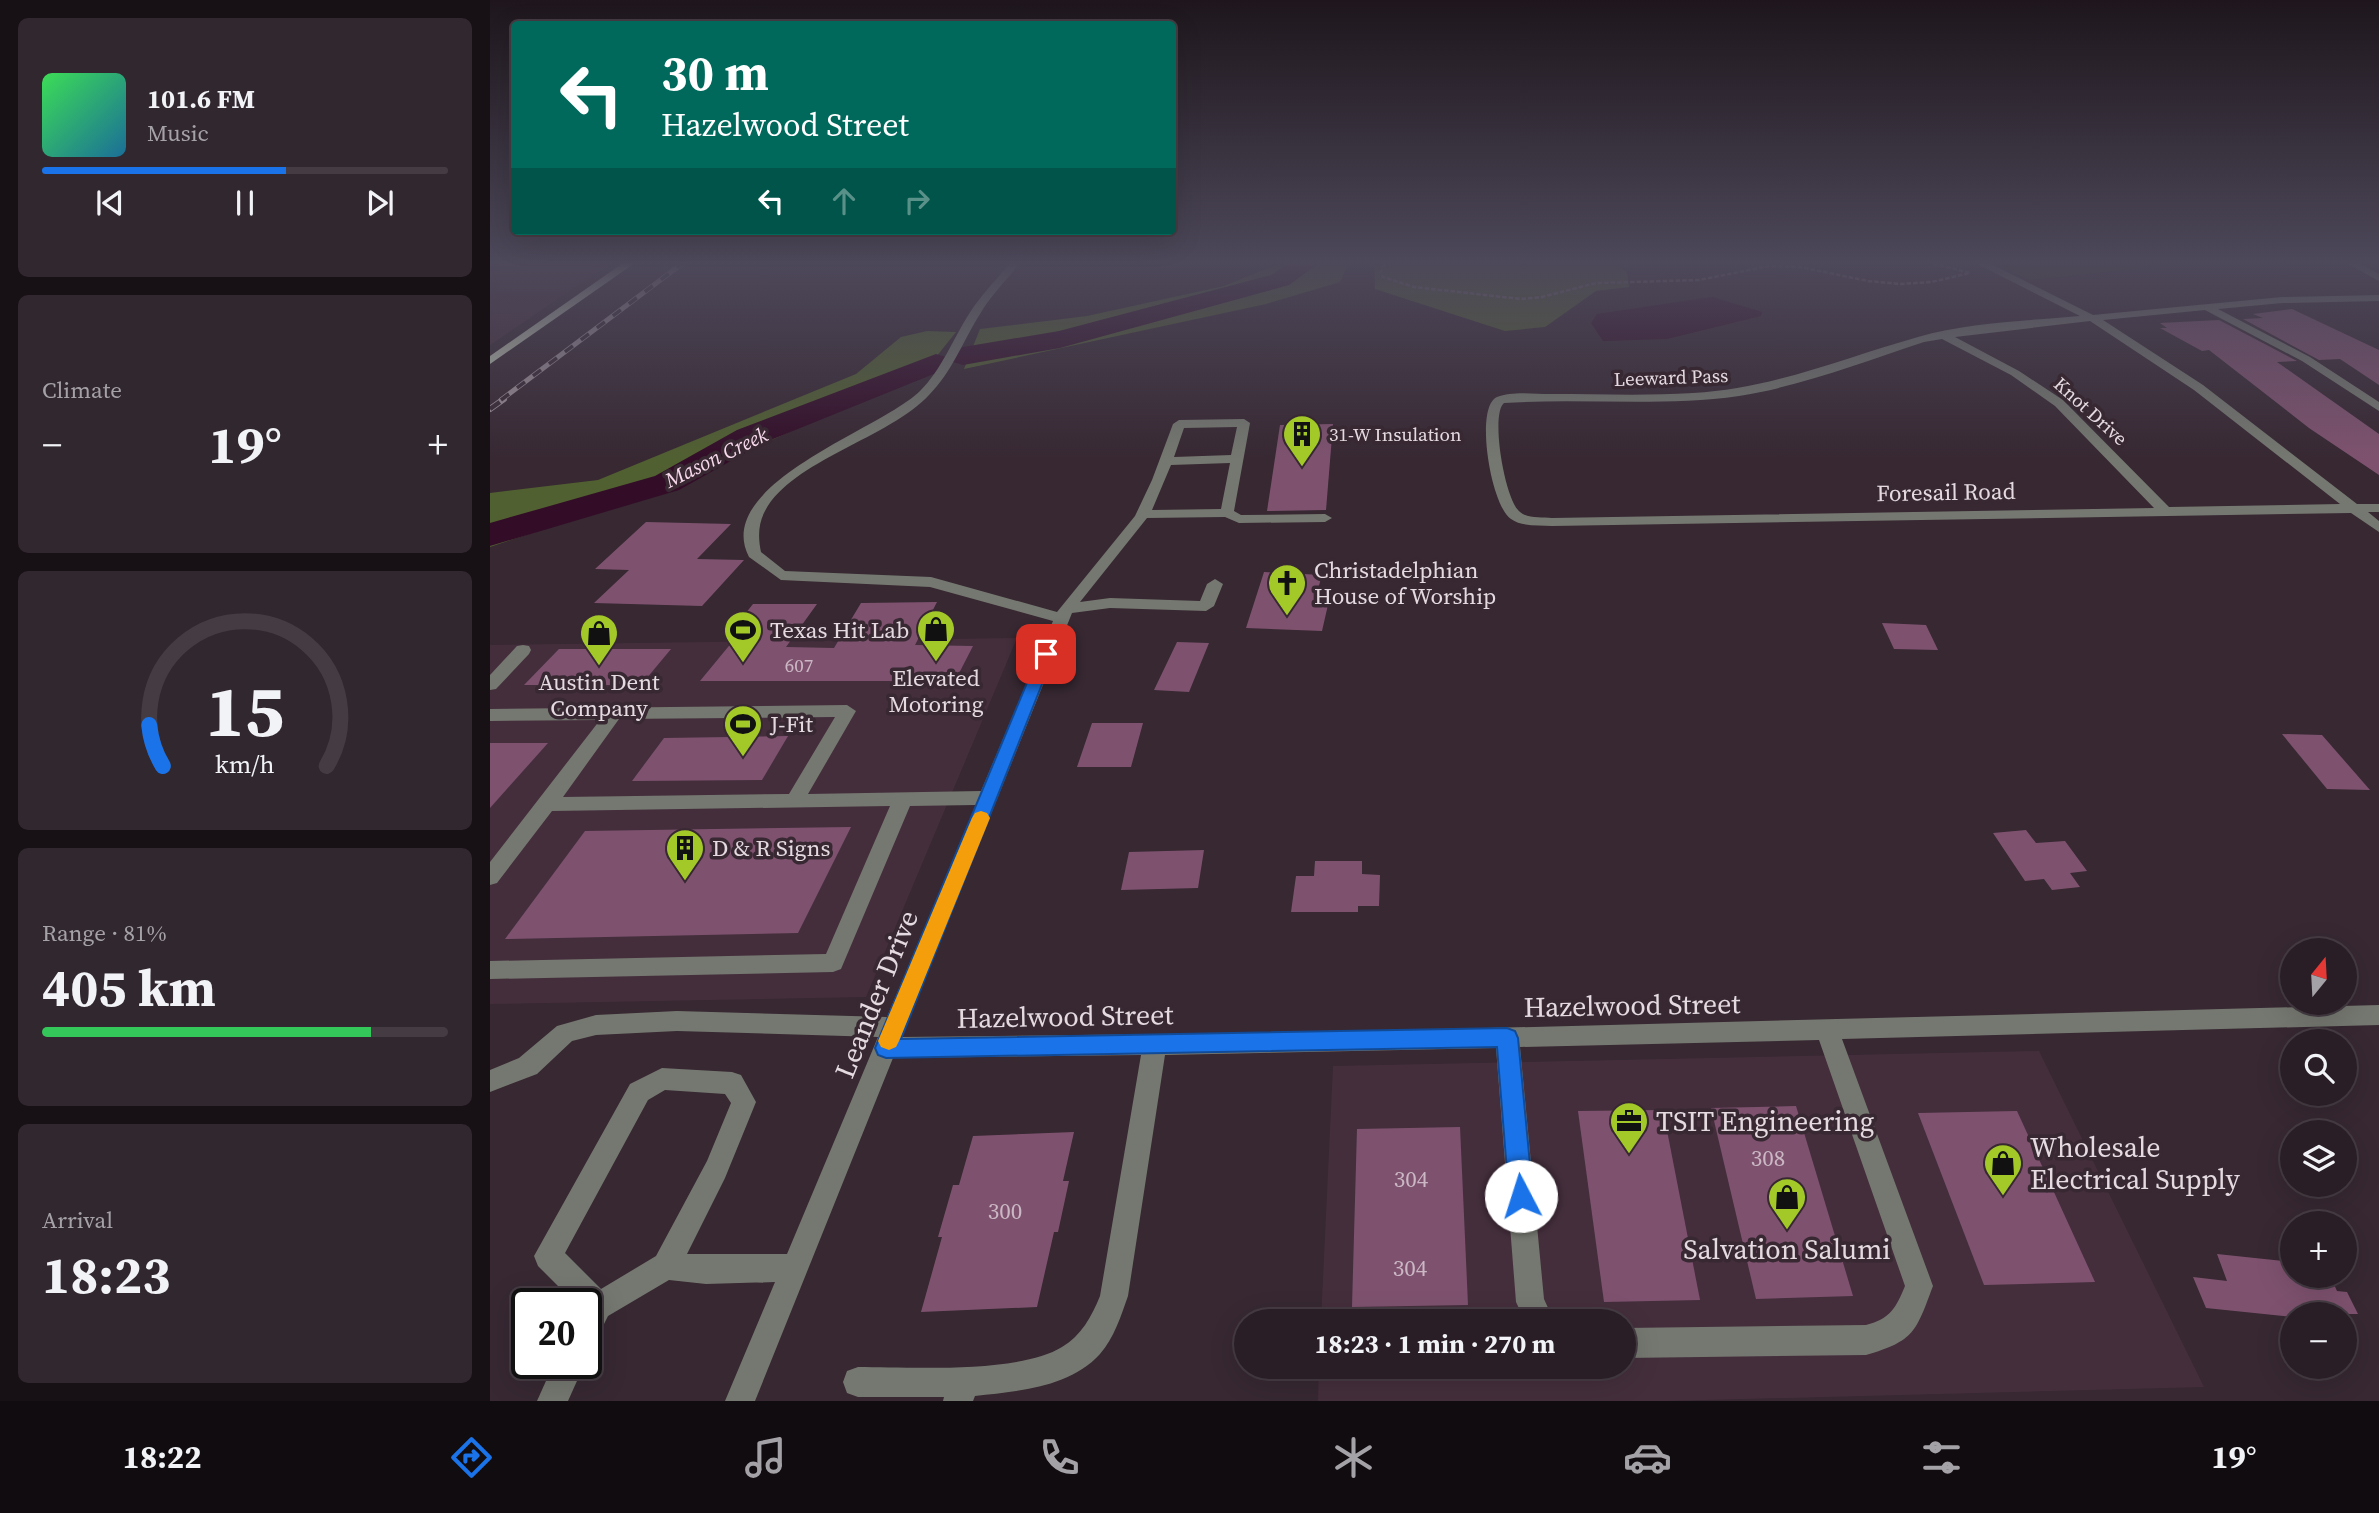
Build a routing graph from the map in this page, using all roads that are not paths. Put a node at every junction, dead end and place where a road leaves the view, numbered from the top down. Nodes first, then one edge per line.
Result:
1 (537, 328) edge
2 (967, 328) edge
3 (2001, 328) edge
4 (2109, 328) edge
5 (2247, 328) edge
6 (1942, 335) junction
7 (490, 361) edge
8 (2379, 407) edge
9 (1235, 459) junction
10 (1166, 461) junction
11 (2354, 508) junction
12 (2379, 508) edge
13 (2164, 510) junction
14 (1227, 513) junction
15 (1143, 514) junction
16 (1515, 516) joint
17 (1325, 518) dead end
18 (2379, 528) edge
19 (1215, 584) dead end
20 (1064, 613) junction
21 (523, 650) dead end
22 (490, 685) edge
23 (614, 714) junction
24 (490, 715) edge
25 (989, 798) junction
26 (903, 799) junction
27 (794, 800) junction
28 (547, 804) junction
29 (490, 877) edge
30 (490, 970) edge
31 (2379, 1015) edge
32 (1827, 1029) junction
33 (890, 1038) junction
34 (1507, 1038) junction
35 (1155, 1045) junction
36 (490, 1081) edge
37 (666, 1266) junction
38 (795, 1268) junction
39 (571, 1288) edge
40 (1534, 1309) edge
41 (602, 1311) edge
42 (1636, 1343) edge
43 (562, 1379) edge
44 (858, 1382) dead end
45 (961, 1391) edge
46 (552, 1401) edge
47 (740, 1401) edge

1 - 7 main road
2 - 20 street
3 - 6 street, Leeward Pass
4 - 11 street
5 - 8 street
6 - 13 street, Knot Drive
6 - 16 street, Leeward Pass
9 - 10 street
9 - 10 street, Leander Drive
9 - 14 street
10 - 15 street, Leander Drive
11 - 12 street, Foresail Road
11 - 13 street, Foresail Road
11 - 18 street
13 - 16 street, Foresail Road
14 - 15 street
14 - 17 street
15 - 20 street, Leander Drive
19 - 20 street
20 - 25 street, Leander Drive
21 - 22 street
23 - 24 street
23 - 27 street
23 - 28 street
25 - 26 street
25 - 33 street, Leander Drive
26 - 27 street
26 - 30 street
27 - 28 street
28 - 29 street
31 - 32 street, Hazelwood Street
32 - 34 street, Hazelwood Street
32 - 42 street
33 - 35 street, Hazelwood Street
33 - 36 street, Hazelwood Street
33 - 38 street, Leander Drive
34 - 35 street, Hazelwood Street
34 - 40 street
35 - 45 street
37 - 38 street
37 - 39 street
37 - 41 street
38 - 47 street, Leander Drive
43 - 46 street
44 - 45 street

